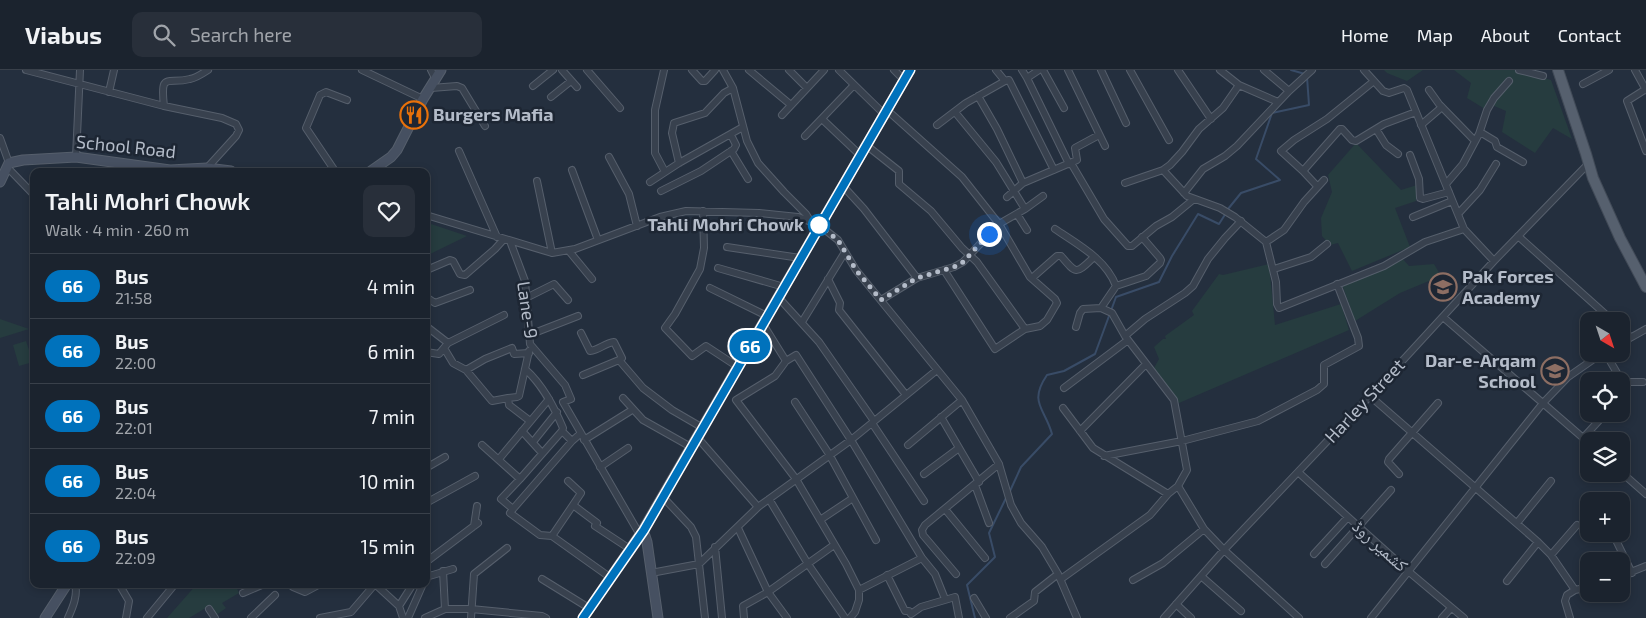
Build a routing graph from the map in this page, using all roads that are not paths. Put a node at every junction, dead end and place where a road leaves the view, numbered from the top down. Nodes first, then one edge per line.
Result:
1 (30, 70) edge
2 (80, 70) edge
3 (114, 70) edge
4 (208, 70) edge
5 (431, 70) edge
6 (441, 70) edge
7 (553, 70) edge
8 (562, 70) edge
9 (587, 70) edge
10 (664, 70) edge
11 (692, 70) edge
12 (715, 70) edge
13 (723, 70) edge
14 (749, 70) edge
15 (789, 70) edge
16 (824, 70) edge
17 (839, 70) edge
18 (894, 70) edge
19 (910, 70) edge
20 (996, 70) edge
21 (1022, 70) edge
22 (1039, 70) edge
23 (1043, 70) edge
24 (1068, 70) edge
25 (1101, 70) edge
26 (1130, 70) edge
27 (1178, 70) edge
28 (1220, 70) edge
29 (1264, 70) edge
30 (1312, 70) edge
31 (1364, 70) edge
32 (1519, 70) edge
33 (1558, 70) edge
34 (1609, 70) edge
35 (1636, 70) edge
36 (365, 71) edge
37 (1547, 73) edge
38 (1027, 78) junction
39 (904, 80) junction
40 (571, 81) junction
41 (1005, 81) junction
42 (1374, 81) junction
43 (1509, 81) dead end
44 (433, 84) junction
45 (1583, 84) dead end
46 (79, 85) junction
47 (854, 85) junction
48 (1239, 85) junction
49 (533, 86) dead end
50 (577, 87) dead end
51 (733, 88) junction
52 (808, 88) junction
53 (1646, 89) edge
54 (1429, 90) dead end
55 (1289, 91) junction
56 (109, 92) junction
57 (978, 96) junction
58 (551, 97) dead end
59 (423, 99) junction
60 (346, 100) dead end
61 (1278, 102) junction
62 (791, 105) junction
63 (164, 106) junction
64 (1442, 107) junction
65 (620, 108) dead end
66 (1064, 108) dead end
67 (885, 112) junction
68 (955, 112) junction
69 (1416, 112) junction
70 (782, 115) dead end
71 (822, 119) junction
72 (1211, 119) junction
73 (1126, 123) dead end
74 (937, 125) dead end
75 (1421, 125) junction
76 (485, 126) dead end
77 (743, 127) junction
78 (1376, 129) junction
79 (1480, 132) junction
80 (731, 135) junction
81 (1099, 135) junction
82 (805, 136) dead end
83 (0, 138) edge
84 (1169, 140) dead end
85 (1475, 141) junction
86 (866, 145) junction
87 (1105, 146) dead end
88 (459, 151) dead end
89 (731, 151) junction
90 (1646, 151) edge
91 (1398, 154) dead end
92 (860, 155) junction
93 (1410, 155) dead end
94 (76, 157) junction
95 (609, 157) dead end
96 (1523, 162) dead end
97 (679, 163) junction
98 (1070, 163) junction
99 (1496, 164) dead end
100 (1588, 164) junction
101 (8, 165) junction
102 (156, 168) edge
103 (207, 168) edge
104 (333, 168) edge
105 (375, 168) edge
106 (572, 170) dead end
107 (1054, 170) junction
108 (1163, 170) junction
109 (1303, 171) junction
110 (665, 172) junction
111 (748, 180) dead end
112 (1324, 180) dead end
113 (537, 181) dead end
114 (0, 182) edge
115 (650, 182) dead end
116 (1023, 183) junction
117 (1125, 183) dead end
118 (1446, 184) junction
119 (842, 186) junction
120 (1317, 186) junction
121 (30, 190) edge
122 (1014, 191) junction
123 (661, 192) dead end
124 (1449, 192) junction
125 (1184, 193) junction
126 (1043, 196) dead end
127 (1007, 197) dead end
128 (1194, 199) junction
129 (1452, 201) junction
130 (1024, 209) junction
131 (704, 211) junction
132 (1017, 214) junction
133 (1458, 214) junction
134 (430, 216) edge
135 (1412, 217) dead end
136 (1241, 221) junction
137 (815, 224) junction
138 (999, 224) junction
139 (637, 226) junction
140 (1055, 229) dead end
141 (1464, 229) junction
142 (1027, 230) dead end
143 (1518, 236) junction
144 (1142, 237) junction
145 (504, 239) junction
146 (598, 240) junction
147 (1266, 242) junction
148 (1326, 244) dead end
149 (727, 248) dead end
150 (569, 251) junction
151 (846, 252) junction
152 (552, 253) junction
153 (970, 256) junction
154 (1094, 257) junction
155 (800, 258) junction
156 (1494, 261) junction
157 (718, 268) dead end
158 (430, 269) edge
159 (1274, 269) junction
160 (944, 270) junction
161 (917, 278) junction
162 (1032, 278) junction
163 (592, 279) dead end
164 (828, 279) junction
165 (1337, 284) junction
166 (1116, 286) junction
167 (784, 287) junction
168 (1646, 287) edge
169 (710, 288) dead end
170 (470, 290) dead end
171 (778, 297) junction
172 (526, 298) junction
173 (430, 300) edge
174 (568, 300) dead end
175 (881, 300) junction
176 (1107, 310) junction
177 (1603, 312) edge
178 (504, 315) dead end
179 (578, 316) dead end
180 (1443, 317) junction
181 (765, 320) junction
182 (802, 322) junction
183 (1076, 327) dead end
184 (1025, 329) junction
185 (1646, 329) edge
186 (430, 330) edge
187 (581, 333) dead end
188 (529, 335) junction
189 (1631, 337) edge
190 (1126, 338) junction
191 (530, 344) junction
192 (446, 346) junction
193 (430, 353) edge
194 (529, 353) junction
195 (619, 360) junction
196 (786, 362) junction
197 (1590, 362) edge
198 (1146, 364) junction
199 (738, 367) junction
200 (526, 369) junction
201 (466, 370) junction
202 (937, 370) junction
203 (583, 375) dead end
204 (1630, 382) edge
205 (1643, 382) dead end
206 (1064, 388) dead end
207 (906, 395) junction
208 (1370, 396) junction
209 (508, 398) junction
210 (623, 398) dead end
211 (548, 399) junction
212 (962, 400) junction
213 (795, 402) dead end
214 (1438, 403) dead end
215 (1543, 403) junction
216 (1063, 408) dead end
217 (632, 410) junction
218 (557, 412) junction
219 (941, 417) junction
220 (530, 421) junction
221 (873, 422) junction
222 (1597, 422) edge
223 (703, 428) junction
224 (522, 431) junction
225 (562, 431) junction
226 (1080, 431) junction
227 (1412, 431) junction
228 (1588, 432) edge
229 (580, 434) junction
230 (1580, 436) edge
231 (697, 437) junction
232 (584, 440) junction
233 (851, 440) junction
234 (572, 441) junction
235 (1182, 441) junction
236 (533, 442) junction
237 (482, 445) dead end
238 (908, 445) dead end
239 (628, 448) dead end
240 (691, 448) junction
241 (959, 448) junction
242 (542, 452) junction
243 (829, 454) junction
244 (1104, 456) junction
245 (445, 457) dead end
246 (499, 458) junction
247 (999, 464) junction
248 (430, 466) edge
249 (600, 467) junction
250 (1298, 472) junction
251 (924, 474) dead end
252 (1399, 474) dead end
253 (475, 476) dead end
254 (520, 479) junction
255 (796, 479) junction
256 (1630, 480) edge
257 (568, 481) dead end
258 (1551, 481) dead end
259 (977, 483) junction
260 (1178, 486) junction
261 (1476, 488) junction
262 (1390, 490) dead end
263 (1168, 494) junction
264 (1646, 494) edge
265 (662, 496) junction
266 (853, 498) junction
267 (769, 499) junction
268 (430, 501) edge
269 (924, 501) dead end
270 (573, 505) junction
271 (477, 506) dead end
272 (758, 507) junction
273 (513, 509) junction
274 (945, 509) junction
275 (1348, 517) junction
276 (820, 520) junction
277 (989, 523) dead end
278 (1517, 523) junction
279 (1359, 526) junction
280 (1577, 526) dead end
281 (738, 528) junction
282 (1204, 530) junction
283 (642, 532) junction
284 (552, 536) junction
285 (876, 540) dead end
286 (1538, 542) junction
287 (1617, 542) edge
288 (834, 545) junction
289 (715, 547) junction
290 (507, 548) dead end
291 (630, 549) junction
292 (1224, 550) junction
293 (1314, 554) dead end
294 (1551, 554) junction
295 (922, 558) junction
296 (985, 558) dead end
297 (430, 559) edge
298 (699, 564) junction
299 (808, 564) junction
300 (1325, 564) dead end
301 (1646, 566) edge
302 (453, 569) dead end
303 (443, 571) junction
304 (1408, 571) junction
305 (652, 573) junction
306 (1632, 573) joint
307 (956, 574) dead end
308 (887, 575) junction
309 (430, 576) edge
310 (1202, 576) junction
311 (1060, 577) junction
312 (611, 578) junction
313 (542, 579) dead end
314 (1134, 580) dead end
315 (1507, 581) dead end
316 (64, 588) edge
317 (76, 588) edge
318 (121, 588) edge
319 (171, 588) edge
320 (254, 588) edge
321 (295, 588) edge
322 (312, 588) edge
323 (372, 588) edge
324 (379, 588) edge
325 (410, 588) edge
326 (420, 588) edge
327 (1580, 589) edge
328 (859, 590) junction
329 (1575, 590) junction
330 (768, 592) junction
331 (242, 593) dead end
332 (275, 595) dead end
333 (974, 598) dead end
334 (945, 599) junction
335 (1176, 604) junction
336 (399, 606) junction
337 (208, 608) dead end
338 (589, 608) junction
339 (1451, 608) junction
340 (445, 609) junction
341 (471, 609) junction
342 (1241, 611) dead end
343 (510, 615) edge
344 (45, 618) edge
345 (68, 618) edge
346 (126, 618) edge
347 (148, 618) edge
348 (215, 618) edge
349 (251, 618) edge
350 (320, 618) edge
351 (403, 618) edge
352 (408, 618) edge
353 (426, 618) edge
354 (471, 618) edge
355 (546, 618) edge
356 (583, 618) edge
357 (658, 618) edge
358 (705, 618) edge
359 (722, 618) edge
360 (744, 618) edge
361 (786, 618) edge
362 (845, 618) edge
363 (850, 618) edge
364 (959, 618) edge
365 (986, 618) edge
366 (1010, 618) edge
367 (1077, 618) edge
368 (1164, 618) edge
369 (1191, 618) edge
370 (1299, 618) edge
371 (1370, 618) edge
372 (1442, 618) edge
373 (1464, 618) edge
374 (1570, 618) edge

1 - 46 street
2 - 46 street
3 - 56 street
4 - 63 street
5 - 44 street
6 - 44 street
7 - 49 street
8 - 40 street
9 - 65 street
10 - 110 street
11 - 12 street
13 - 51 street
14 - 62 street
15 - 52 street
16 - 52 street
17 - 47 street
18 - 39 street
19 - 39 street
20 - 41 street
21 - 38 street
22 - 38 street
23 - 66 street
24 - 81 street
25 - 73 street
26 - 84 street
27 - 72 street
28 - 48 street
29 - 55 street
30 - 55 street
31 - 42 street
32 - 37 street
33 - 100 main road
34 - 45 street
35 - 53 street
36 - 59 street
37 - 100 main road
38 - 98 street
39 - 67 street
40 - 50 street
40 - 58 street
41 - 57 street
41 - 107 street
42 - 69 street
42 - 109 street
43 - 79 street
44 - 59 street
44 - 76 street
46 - 56 street
46 - 94 street
47 - 67 street
47 - 71 street
48 - 61 street
48 - 72 street
51 - 77 street
51 - 97 street
52 - 62 street
53 - 90 street
54 - 64 street
55 - 61 street
56 - 63 street
57 - 68 street
57 - 116 street
59 - 105 street
60 - 104 street
61 - 125 street
62 - 70 street
63 - 103 street
64 - 75 street
64 - 85 street
67 - 86 street
67 - 138 street
68 - 74 street
68 - 122 street
69 - 75 street
69 - 78 street
71 - 82 street
71 - 92 street
72 - 108 street
75 - 118 street
77 - 80 street
77 - 137 street
78 - 91 street
78 - 109 street
79 - 85 street
79 - 96 street
80 - 89 street
80 - 97 street
81 - 87 street
81 - 98 street
83 - 101 street
85 - 118 street
86 - 92 street
86 - 153 street
88 - 145 street, Lane-9
89 - 111 street
89 - 123 street
92 - 119 street
93 - 124 street
94 - 101 street, School Road
94 - 102 street, School Road
95 - 139 street
97 - 110 street
98 - 107 street
98 - 144 street
99 - 133 street
100 - 143 street, Harley Street
100 - 168 main road
101 - 114 street
101 - 121 street
106 - 146 street
107 - 116 street
108 - 117 street
108 - 125 street
109 - 120 street
110 - 115 street
112 - 120 street
113 - 152 street
116 - 122 street
118 - 124 street
119 - 137 street
119 - 161 street
120 - 147 street
122 - 127 street
122 - 130 street
124 - 129 street
125 - 128 street
126 - 130 street
128 - 136 street
128 - 144 street
129 - 133 street
129 - 135 street
130 - 132 street
131 - 137 street
131 - 139 street
131 - 199 street
132 - 138 street
132 - 142 street
133 - 141 street
134 - 145 street
136 - 147 street
136 - 190 street
137 - 151 street
137 - 155 street
138 - 153 street
138 - 162 street
139 - 146 street
140 - 154 street
141 - 156 street
141 - 165 street
143 - 156 street, Harley Street
143 - 177 street
144 - 166 street
145 - 152 street
145 - 158 street
145 - 172 street, Lane-9
146 - 150 street
147 - 159 street
148 - 159 street
149 - 155 street
150 - 152 street
150 - 163 street
151 - 164 street
151 - 175 street
153 - 160 street
153 - 184 street
154 - 162 street
154 - 166 street
155 - 167 street
156 - 180 street, Harley Street
157 - 167 street
159 - 165 street
160 - 161 street
160 - 184 street
161 - 175 street
162 - 184 street
164 - 182 street
164 - 207 street
165 - 235 street
166 - 176 street
167 - 171 street
169 - 181 street
170 - 173 street
171 - 181 street
171 - 182 street
172 - 174 street
172 - 188 street, Lane-9
175 - 202 street
176 - 183 street
176 - 190 street
178 - 192 street
179 - 188 street
180 - 208 street, Harley Street
180 - 215 street
181 - 196 street
181 - 199 street
182 - 221 street
185 - 189 street
186 - 192 street
187 - 195 street
188 - 191 street, Lane-9
190 - 198 street
190 - 206 street
191 - 194 street
191 - 229 street, Lane-9
192 - 193 street
192 - 201 street
194 - 200 street
194 - 201 street
195 - 203 street
195 - 223 street
196 - 233 street
196 - 255 street
197 - 215 street
198 - 226 street
198 - 235 street
199 - 223 street
200 - 209 street
200 - 211 street
201 - 209 street
202 - 207 street
202 - 212 street
204 - 205 street
207 - 221 street
208 - 227 street
208 - 250 street, Harley Street
209 - 220 street
210 - 217 street
211 - 218 street
211 - 220 street
212 - 219 street
212 - 247 street
213 - 243 street
214 - 227 street
215 - 230 street
215 - 261 street
216 - 226 street
217 - 232 street
217 - 240 street
218 - 225 street
218 - 236 street
219 - 238 street
219 - 241 street
220 - 224 street
221 - 233 street
221 - 269 street
222 - 228 street
223 - 231 street
224 - 236 street
224 - 246 street
225 - 234 street
225 - 242 street
226 - 244 street
227 - 252 street
227 - 261 street
229 - 232 street
229 - 234 street
231 - 240 street
231 - 272 street
232 - 249 street
233 - 243 street
233 - 295 street
234 - 273 street
235 - 244 street
235 - 260 street
236 - 242 street
237 - 246 street
239 - 249 street
240 - 265 street
241 - 251 street
241 - 259 street
242 - 254 street
243 - 255 street
243 - 266 street
244 - 263 street
245 - 248 street
246 - 254 street
247 - 259 street
247 - 311 street
249 - 283 street
250 - 275 street, کشمیر روڈ
250 - 292 street, Harley Street
253 - 268 street
254 - 273 street
255 - 267 street
255 - 276 street
256 - 264 street
257 - 270 street
258 - 278 street
259 - 274 street
259 - 277 street
260 - 263 street
260 - 282 street
261 - 278 street
261 - 304 street
262 - 279 street
263 - 311 street
265 - 283 street
265 - 298 street
266 - 276 street
266 - 285 street
267 - 272 street
267 - 299 street
270 - 284 street
270 - 291 street
271 - 297 street
272 - 281 street
273 - 284 street
274 - 296 street
274 - 307 street
275 - 279 street, کشمیر روڈ
275 - 293 street
276 - 288 street
278 - 286 street
279 - 300 street
279 - 304 street, کشمیر روڈ
280 - 294 street
281 - 289 street
281 - 330 street
282 - 292 street
282 - 314 street
283 - 291 street
283 - 305 street
284 - 312 street
286 - 294 street
286 - 315 street
287 - 306 street
288 - 299 street
288 - 328 street
289 - 298 street
289 - 359 street
290 - 341 street
291 - 312 street
292 - 310 street, Harley Street
292 - 370 street
294 - 329 street
295 - 308 street
295 - 334 street
298 - 305 street
298 - 358 street
299 - 330 street
299 - 362 street
301 - 306 street
302 - 303 street
303 - 309 street
303 - 340 street
304 - 339 street, کشمیر روڈ
304 - 371 street
305 - 357 street
308 - 328 street
308 - 334 street
310 - 335 street, Harley Street
310 - 342 street
311 - 366 street
311 - 367 street
312 - 338 street
313 - 338 street
316 - 344 street
317 - 345 street
318 - 346 street
319 - 347 street
320 - 331 street
321 - 322 street
323 - 350 street
324 - 336 street
325 - 336 street
326 - 352 street
327 - 329 street
328 - 363 street
329 - 374 street
330 - 360 street
330 - 361 street
332 - 349 street
333 - 365 street
334 - 364 street
335 - 368 street, Harley Street
335 - 369 street
336 - 351 street
337 - 348 street
338 - 356 street
339 - 372 street
339 - 373 street, کشمیر روڈ
340 - 341 street
340 - 353 street
341 - 343 street
341 - 354 street
343 - 355 street

